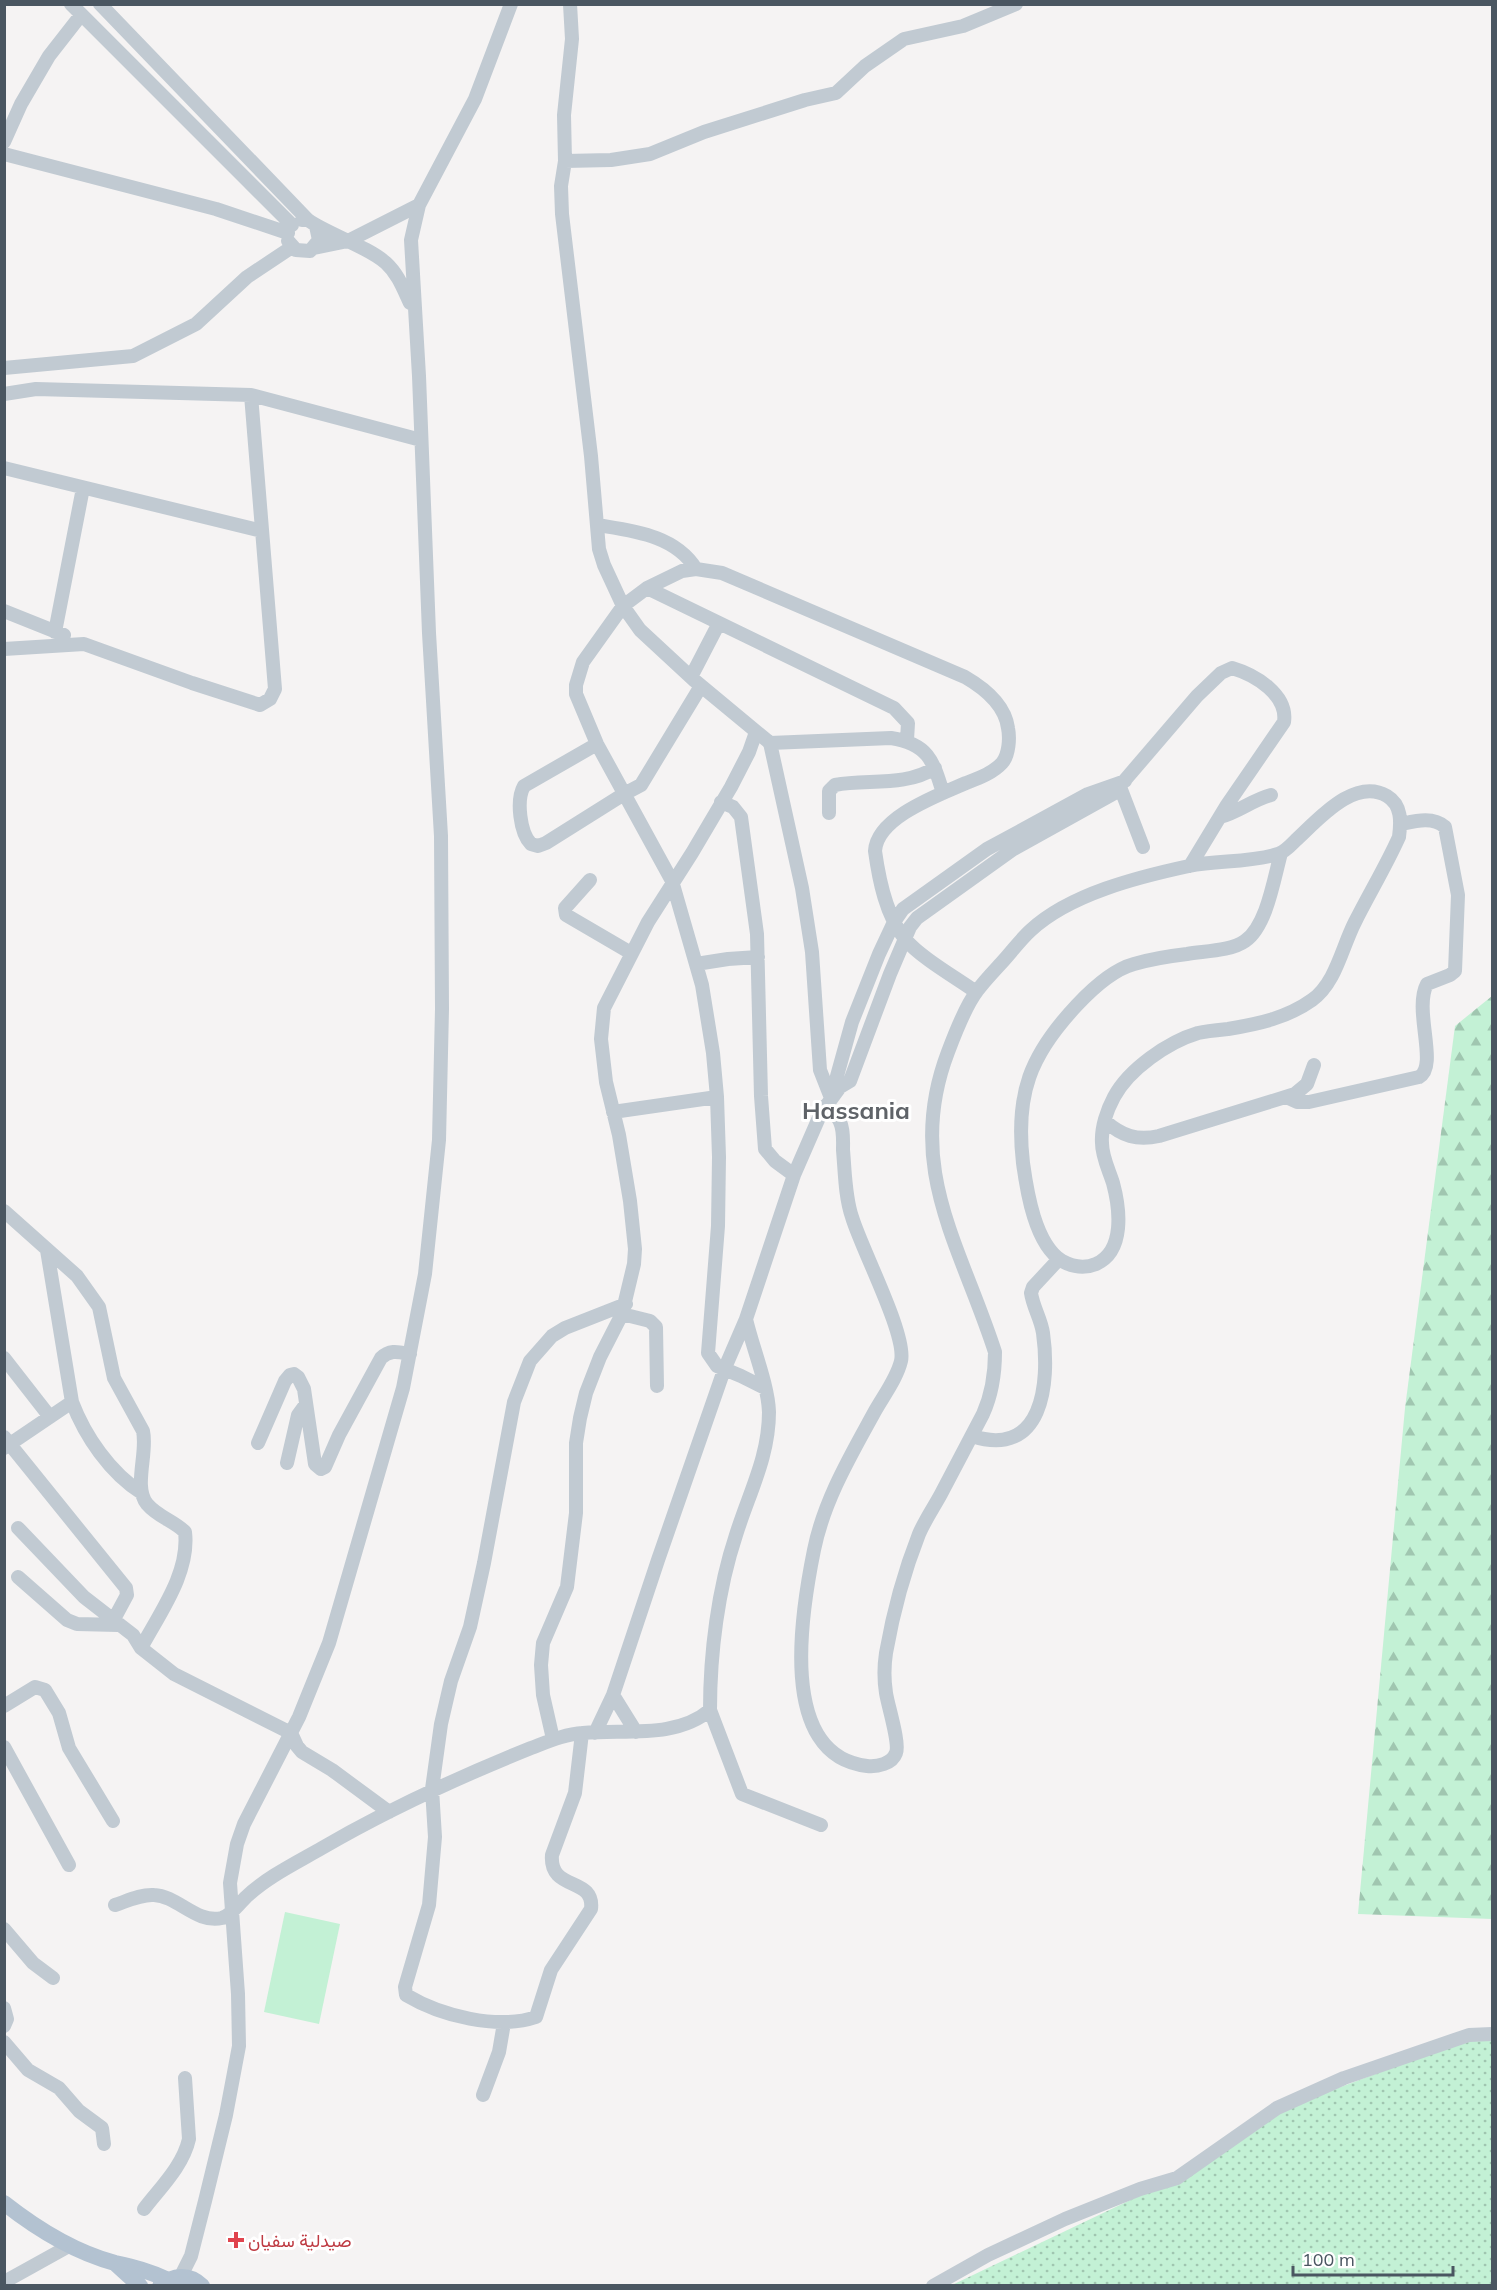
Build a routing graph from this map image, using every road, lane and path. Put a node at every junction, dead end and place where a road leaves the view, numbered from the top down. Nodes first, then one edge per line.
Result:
1 (71, 4) edge
2 (100, 4) edge
3 (570, 4) edge
4 (1016, 4) edge
5 (511, 5) edge
6 (81, 15) junction
7 (4, 142) edge
8 (4, 154) edge
9 (565, 161) junction
10 (419, 205) junction
11 (312, 223) junction
12 (290, 229) junction
13 (348, 241) junction
14 (292, 247) junction
15 (314, 248) junction
16 (413, 310) junction
17 (4, 368) edge
18 (4, 394) edge
19 (251, 395) junction
20 (421, 440) junction
21 (4, 468) edge
22 (83, 488) junction
23 (597, 525) junction
24 (262, 531) junction
25 (696, 569) junction
26 (647, 588) junction
27 (623, 606) junction
28 (4, 611) edge
29 (719, 623) junction
30 (55, 632) junction
31 (84, 644) junction
32 (4, 649) edge
33 (696, 681) junction
34 (756, 732) junction
35 (908, 740) junction
36 (770, 743) junction
37 (597, 744) junction
38 (935, 768) junction
39 (1123, 784) junction
40 (943, 793) junction
41 (624, 794) junction
42 (1270, 795) dead end
43 (721, 802) junction
44 (829, 813) dead end
45 (1220, 817) junction
46 (1401, 824) junction
47 (1034, 830) junction
48 (1143, 847) dead end
49 (1281, 853) junction
50 (970, 860) junction
51 (1190, 866) junction
52 (978, 873) junction
53 (590, 880) dead end
54 (672, 881) junction
55 (894, 922) junction
56 (905, 939) junction
57 (631, 953) junction
58 (758, 957) junction
59 (696, 964) junction
60 (976, 992) junction
61 (1314, 1065) dead end
62 (717, 1097) junction
63 (832, 1097) junction
64 (1286, 1097) junction
65 (613, 1112) junction
66 (1105, 1121) junction
67 (794, 1174) junction
68 (4, 1211) edge
69 (47, 1250) junction
70 (1059, 1259) junction
71 (624, 1309) junction
72 (746, 1319) junction
73 (410, 1354) junction
74 (4, 1358) edge
75 (724, 1370) junction
76 (657, 1386) dead end
77 (765, 1388) junction
78 (72, 1402) junction
79 (306, 1404) junction
80 (50, 1416) junction
81 (972, 1436) junction
82 (6, 1443) edge
83 (258, 1443) dead end
84 (287, 1463) dead end
85 (142, 1493) junction
86 (18, 1528) dead end
87 (18, 1577) dead end
88 (117, 1623) junction
89 (141, 1648) junction
90 (613, 1695) junction
91 (4, 1706) edge
92 (710, 1710) junction
93 (636, 1732) junction
94 (291, 1733) junction
95 (588, 1733) junction
96 (553, 1739) junction
97 (4, 1747) edge
98 (432, 1789) junction
99 (395, 1809) junction
100 (113, 1821) dead end
101 (821, 1825) dead end
102 (69, 1864) dead end
103 (115, 1905) dead end
104 (232, 1911) junction
105 (4, 1929) edge
106 (53, 1978) dead end
107 (4, 2008) edge
108 (504, 2023) junction
109 (4, 2026) edge
110 (1492, 2034) edge
111 (4, 2042) edge
112 (185, 2078) dead end
113 (483, 2095) dead end
114 (104, 2144) dead end
115 (4, 2203) edge
116 (144, 2209) dead end
117 (69, 2246) junction
118 (115, 2263) junction
119 (170, 2280) edge
120 (4, 2282) edge
121 (140, 2286) edge
122 (202, 2286) edge
123 (933, 2286) edge

1 - 6 street
2 - 11 street
3 - 9 street
4 - 9 street
5 - 10 street
6 - 7 street
6 - 12 street
8 - 12 street
9 - 23 street
10 - 13 street
10 - 16 street
11 - 12 street
11 - 13 street
11 - 15 street
12 - 14 street
13 - 15 street
13 - 16 street
14 - 15 street
14 - 17 street
16 - 20 street
18 - 19 street
19 - 20 street
19 - 24 street
20 - 73 street
21 - 22 street
22 - 24 street
22 - 30 street
23 - 25 street
23 - 27 street
24 - 31 street
25 - 26 street
25 - 40 street
26 - 27 street
26 - 29 street
27 - 33 street
27 - 37 street
28 - 30 street
29 - 33 street
29 - 35 street
30 - 31 street
31 - 32 street
33 - 34 street
33 - 41 street
34 - 36 street
34 - 43 street
35 - 36 street
35 - 38 street
36 - 63 street
37 - 41 street
37 - 41 street
38 - 40 street
38 - 44 street
39 - 45 street
39 - 47 street
39 - 48 street
40 - 55 street
41 - 54 street
42 - 45 street
43 - 54 street
43 - 58 street
45 - 51 street
46 - 49 street
46 - 64 street
46 - 66 street
47 - 50 street
47 - 52 street
49 - 51 street
49 - 70 street
50 - 52 street
50 - 55 street
51 - 60 street
52 - 56 street
53 - 57 street
54 - 57 street
54 - 59 street
55 - 56 street
55 - 63 street
56 - 60 street
56 - 63 street
57 - 65 street
58 - 59 street
58 - 67 street
59 - 62 street
60 - 81 street
61 - 64 street
62 - 65 street
62 - 75 street
63 - 67 street
63 - 81 street
64 - 66 street
65 - 71 street
66 - 70 street
67 - 72 street
68 - 69 street
69 - 78 street
69 - 85 street
70 - 81 street
71 - 76 street
71 - 96 street
71 - 98 street
72 - 75 street
72 - 77 street
73 - 79 street
73 - 94 street
74 - 80 street
75 - 77 street
75 - 90 street
77 - 92 street
78 - 80 street
78 - 85 street
79 - 83 street
79 - 84 street
80 - 82 street
82 - 88 street
85 - 89 street
86 - 88 street
87 - 88 street
88 - 89 street
89 - 94 street
90 - 93 street
90 - 95 street
91 - 100 street
92 - 93 street
92 - 101 street
93 - 95 street
94 - 99 street
94 - 104 street
95 - 96 street
95 - 108 street
96 - 98 street
97 - 102 street
98 - 99 street
98 - 108 street
99 - 104 street
103 - 104 street
104 - 119 street
105 - 106 street
107 - 109 street
108 - 113 street
110 - 123 street
111 - 114 street
112 - 116 street
115 - 117 main road
117 - 118 main road
117 - 120 street
118 - 119 main road
118 - 121 main road
119 - 122 main road

